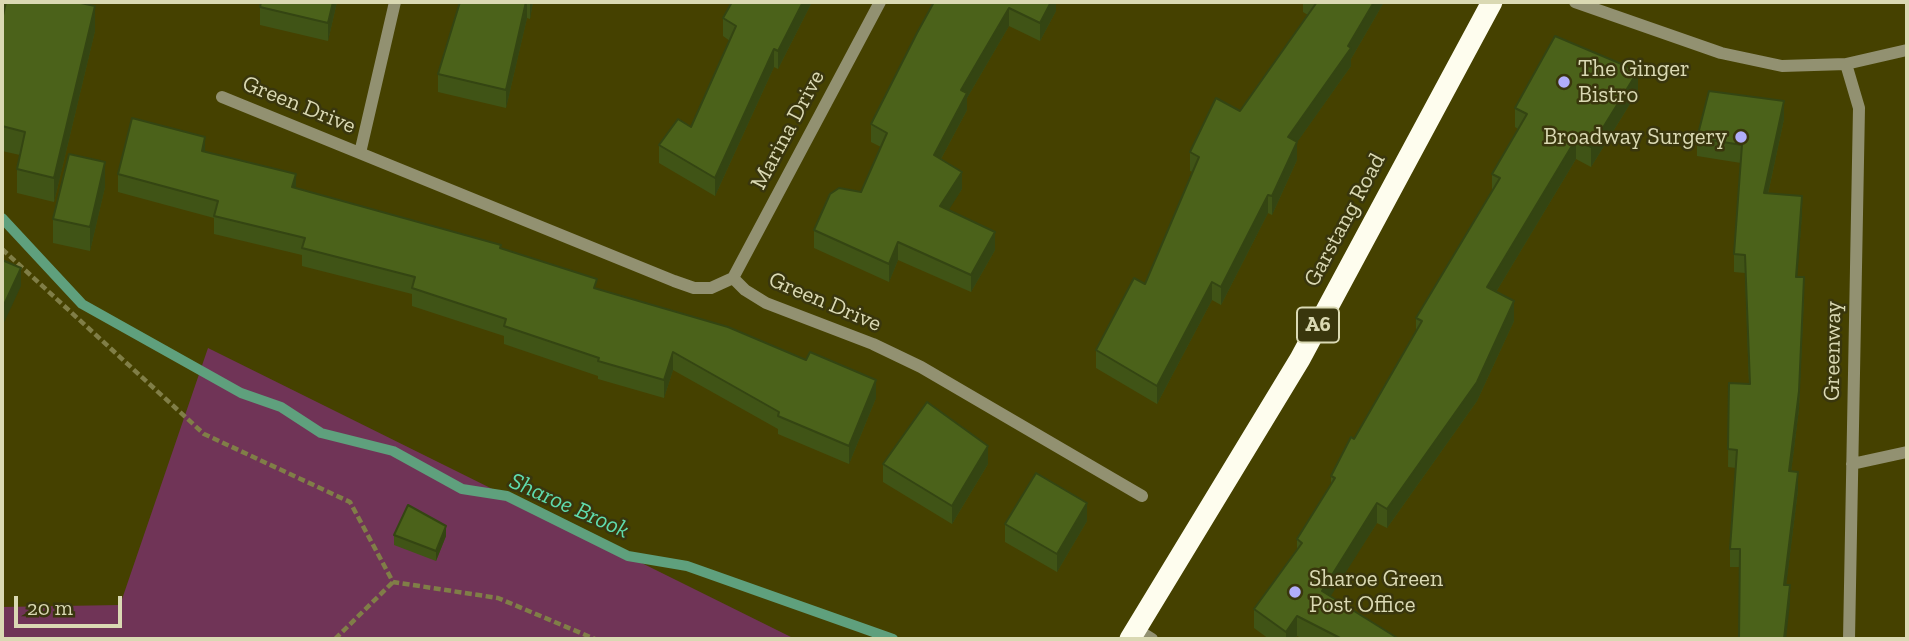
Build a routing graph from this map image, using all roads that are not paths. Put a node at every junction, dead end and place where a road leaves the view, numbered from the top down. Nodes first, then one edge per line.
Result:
1 (395, 2) edge
2 (880, 2) edge
3 (1492, 2) edge
4 (1574, 2) edge
5 (1907, 50) edge
6 (1846, 64) junction
7 (222, 97) dead end
8 (360, 153) junction
9 (733, 278) junction
10 (1907, 452) edge
11 (1852, 464) junction
12 (1142, 496) dead end
13 (1139, 636) edge
14 (1849, 639) edge

1 - 8 street, Green Drive
2 - 9 street, Marina Drive
3 - 13 highway, Garstang Road / A6
4 - 6 street
5 - 6 street
6 - 11 street, Greenway
7 - 8 street, Green Drive
8 - 9 street, Green Drive
9 - 12 street, Green Drive
10 - 11 street
11 - 14 street, Greenway

